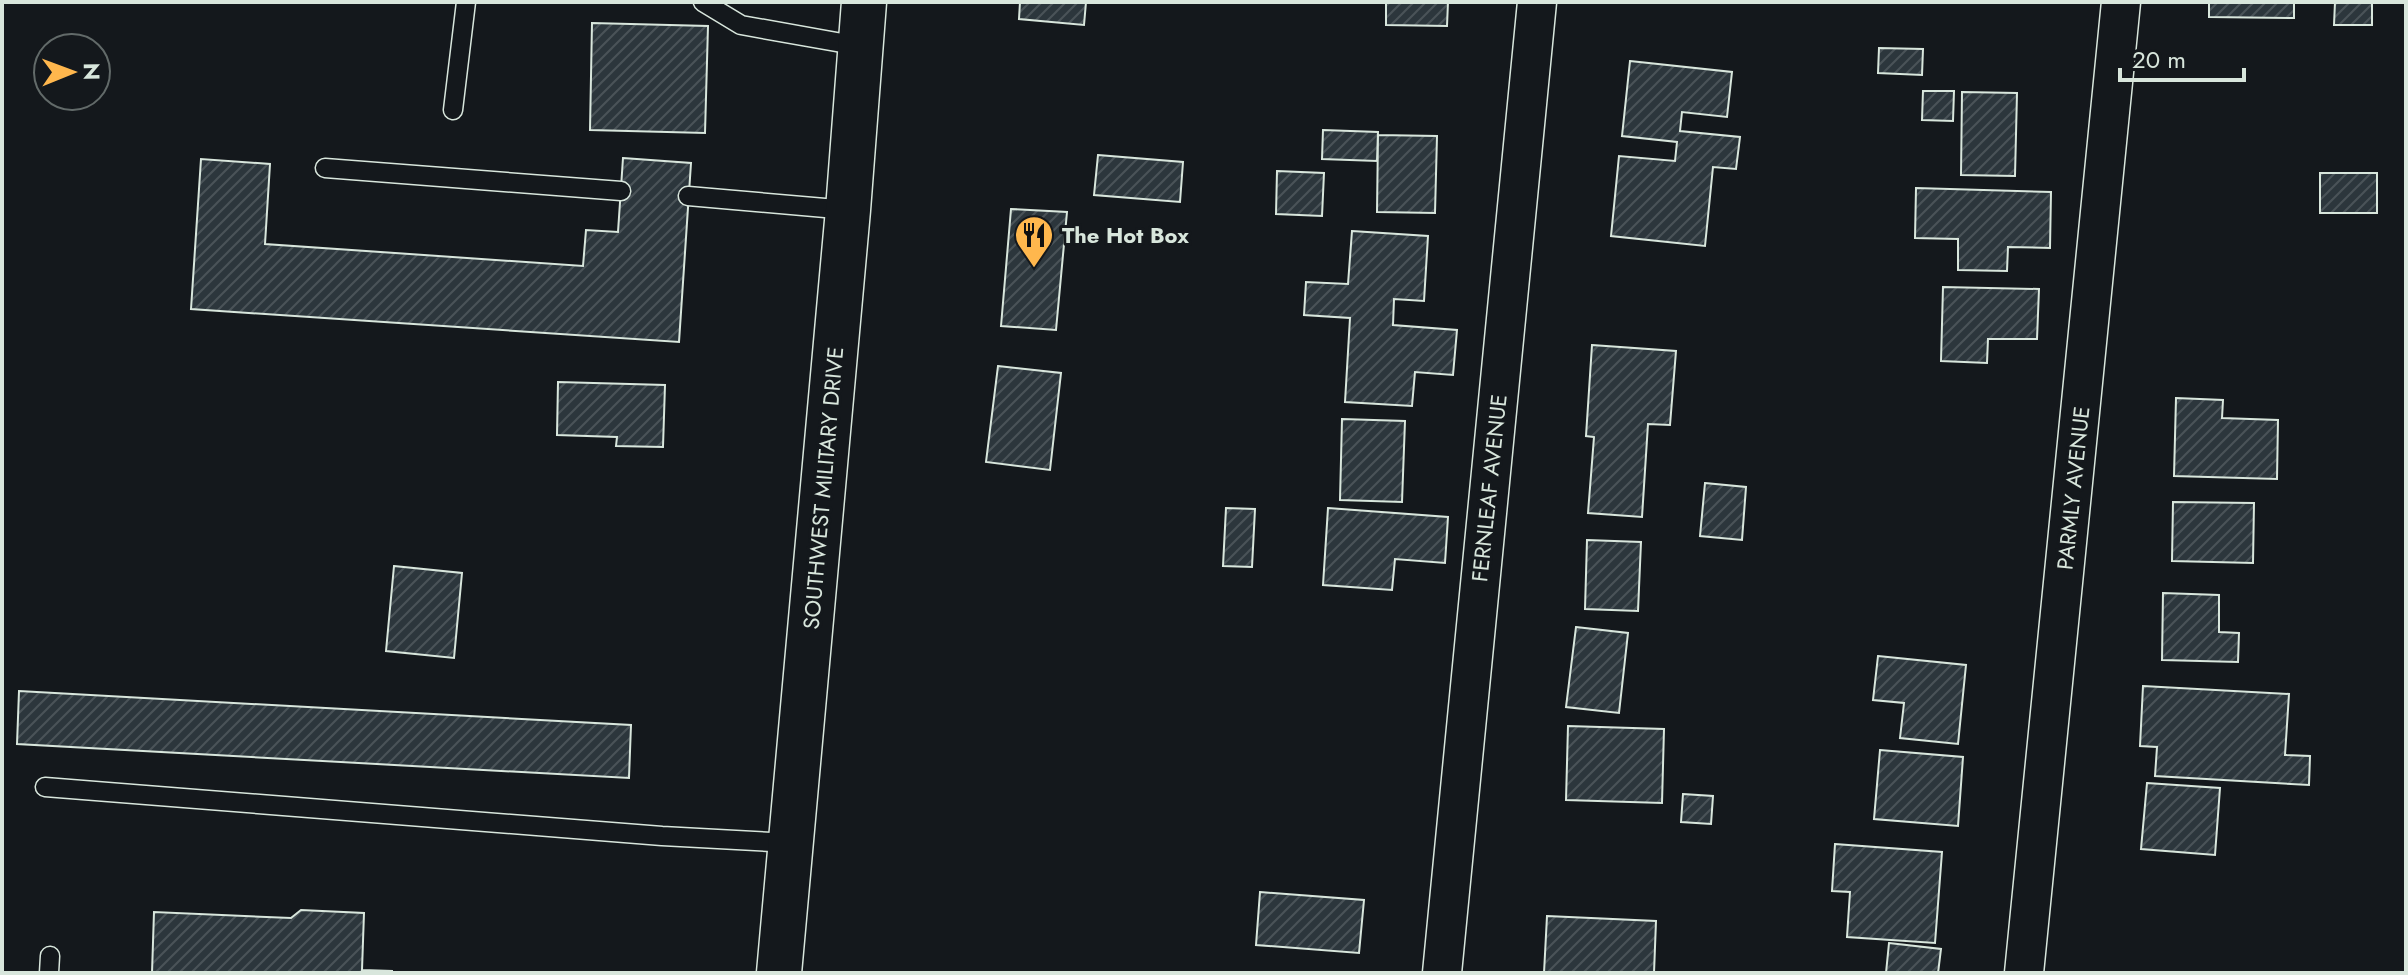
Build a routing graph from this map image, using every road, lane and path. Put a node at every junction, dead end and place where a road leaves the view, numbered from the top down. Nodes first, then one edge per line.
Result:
1 (466, 2) edge
2 (703, 2) edge
3 (864, 2) edge
4 (1537, 2) edge
5 (2121, 2) edge
6 (859, 46) junction
7 (453, 110) dead end
8 (325, 168) dead end
9 (621, 191) dead end
10 (688, 196) dead end
11 (848, 210) junction
12 (45, 787) dead end
13 (791, 843) junction
14 (779, 973) edge
15 (1442, 973) edge
16 (2024, 973) edge

1 - 7 lane
2 - 6 lane
3 - 6 main road, SOUTHWEST MILITARY DRIVE
4 - 15 street, FERNLEAF AVENUE
5 - 16 street, PARMLY AVENUE
6 - 11 main road, SOUTHWEST MILITARY DRIVE
8 - 9 lane
10 - 11 lane
11 - 13 main road, SOUTHWEST MILITARY DRIVE
12 - 13 lane
13 - 14 main road, SOUTHWEST MILITARY DRIVE

